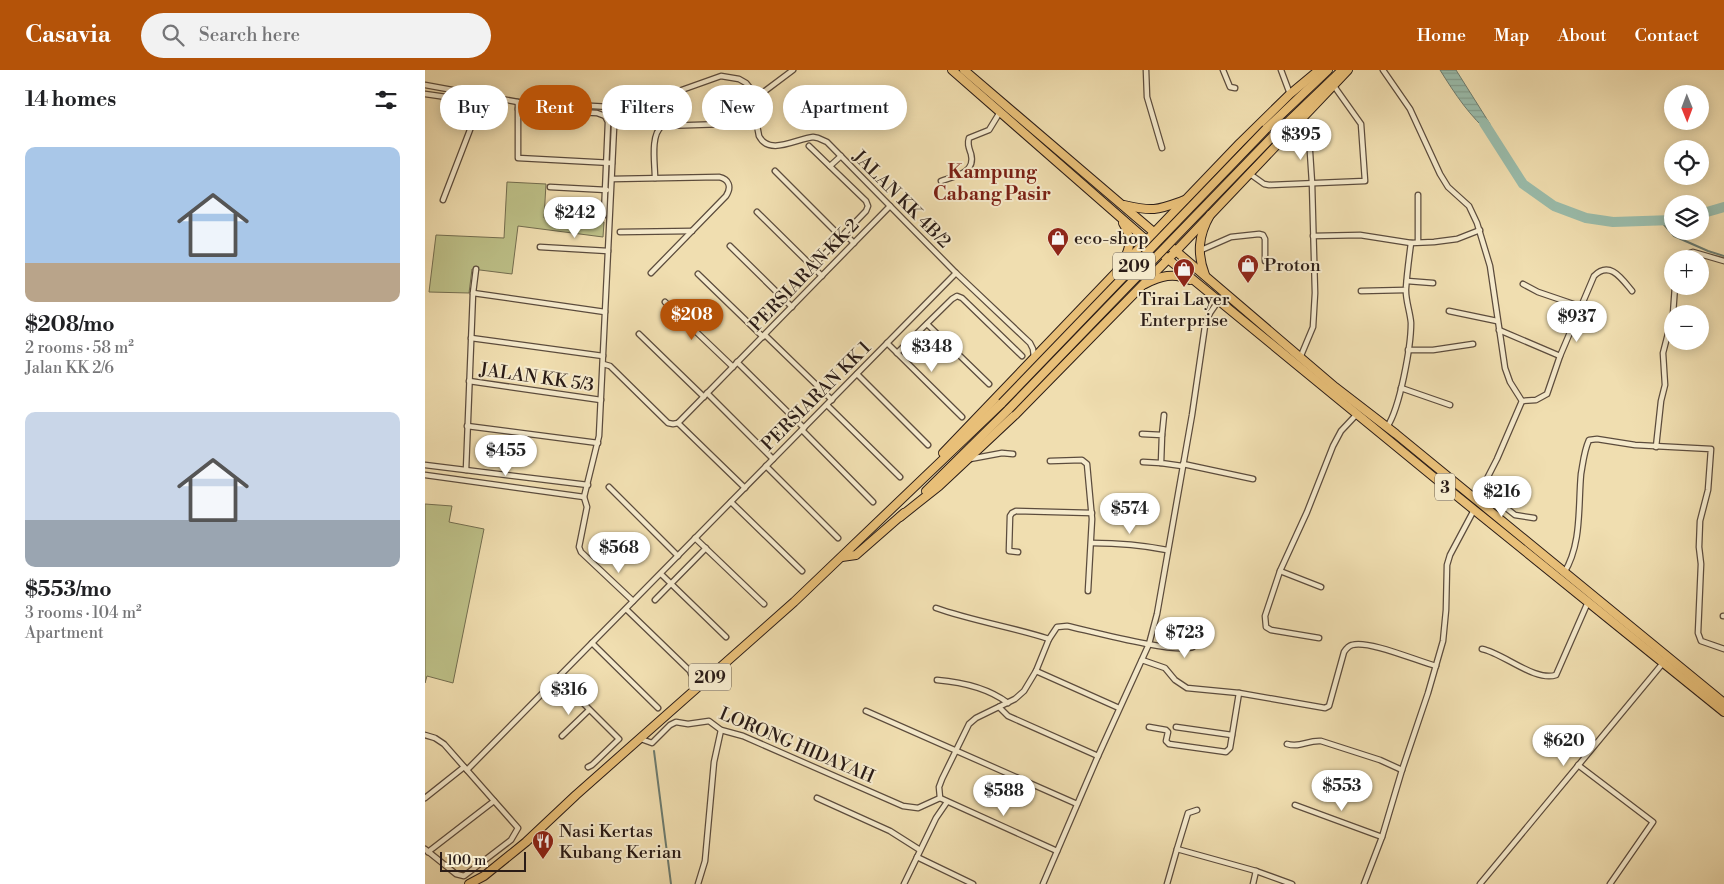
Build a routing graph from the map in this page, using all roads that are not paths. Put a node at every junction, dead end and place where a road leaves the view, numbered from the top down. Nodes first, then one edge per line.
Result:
1 (793, 70) edge
2 (952, 70) edge
3 (964, 70) edge
4 (1146, 70) edge
5 (1223, 70) edge
6 (1281, 70) edge
7 (1319, 70) edge
8 (1327, 70) edge
9 (1342, 70) edge
10 (1348, 70) edge
11 (1383, 70) edge
12 (425, 85) edge
13 (747, 85) edge
14 (773, 85) edge
15 (692, 86) edge
16 (1334, 86) junction
17 (440, 88) edge
18 (1235, 88) dead end
19 (425, 94) edge
20 (1290, 94) junction
21 (440, 96) edge
22 (508, 100) edge
23 (518, 102) edge
24 (518, 110) edge
25 (1000, 112) junction
26 (702, 125) edge
27 (470, 130) edge
28 (608, 130) edge
29 (613, 130) edge
30 (758, 130) edge
31 (1309, 137) dead end
32 (809, 146) dead end
33 (1162, 148) dead end
34 (841, 156) junction
35 (606, 163) junction
36 (612, 163) junction
37 (830, 166) junction
38 (775, 172) dead end
39 (1250, 174) junction
40 (655, 178) junction
41 (611, 179) junction
42 (941, 181) dead end
43 (1312, 183) junction
44 (551, 187) dead end
45 (605, 190) junction
46 (611, 190) junction
47 (1419, 195) dead end
48 (443, 200) dead end
49 (1185, 200) junction
50 (1122, 205) junction
51 (890, 206) junction
52 (1177, 208) junction
53 (757, 212) dead end
54 (1117, 214) junction
55 (604, 215) dead end
56 (1210, 216) junction
57 (1196, 230) junction
58 (1480, 230) junction
59 (692, 231) junction
60 (620, 232) dead end
61 (1155, 232) junction
62 (843, 235) junction
63 (1313, 236) junction
64 (1147, 241) junction
65 (1418, 242) junction
66 (854, 243) junction
67 (1411, 243) junction
68 (730, 246) dead end
69 (540, 247) dead end
70 (608, 251) junction
71 (1176, 251) junction
72 (1199, 251) junction
73 (1709, 256) edge
74 (1129, 259) junction
75 (1168, 259) junction
76 (1724, 260) edge
77 (1265, 261) dead end
78 (812, 267) junction
79 (476, 269) dead end
80 (1117, 271) junction
81 (651, 273) dead end
82 (956, 273) junction
83 (1155, 273) junction
84 (698, 274) dead end
85 (822, 276) junction
86 (1206, 277) junction
87 (1407, 281) junction
88 (1433, 283) dead end
89 (1145, 284) junction
90 (1199, 284) junction
91 (1523, 284) dead end
92 (1405, 290) junction
93 (1361, 291) dead end
94 (1632, 291) dead end
95 (473, 293) junction
96 (1219, 300) junction
97 (665, 302) dead end
98 (792, 307) junction
99 (1582, 307) junction
100 (605, 312) junction
101 (1449, 312) dead end
102 (1497, 321) junction
103 (927, 324) junction
104 (1499, 330) junction
105 (639, 334) dead end
106 (764, 336) junction
107 (471, 338) junction
108 (887, 343) junction
109 (1030, 343) junction
110 (1046, 344) junction
111 (1473, 344) dead end
112 (1664, 349) edge
113 (1408, 350) junction
114 (897, 353) junction
115 (603, 356) junction
116 (1023, 356) dead end
117 (1560, 356) junction
118 (1034, 357) junction
119 (1300, 358) junction
120 (737, 362) junction
121 (603, 364) junction
122 (733, 367) junction
123 (857, 374) junction
124 (469, 381) junction
125 (989, 384) dead end
126 (1401, 388) junction
127 (705, 395) junction
128 (601, 400) junction
129 (832, 400) junction
130 (1522, 401) junction
131 (827, 405) junction
132 (1451, 405) dead end
133 (1357, 414) junction
134 (1164, 415) dead end
135 (962, 416) dead end
136 (676, 424) junction
137 (467, 426) junction
138 (1387, 427) junction
139 (803, 429) junction
140 (1142, 434) dead end
141 (1396, 434) junction
142 (1162, 435) junction
143 (598, 443) junction
144 (929, 445) dead end
145 (1394, 445) junction
146 (1656, 447) junction
147 (1013, 454) dead end
148 (773, 459) junction
149 (966, 460) junction
150 (1050, 461) dead end
151 (1143, 462) dead end
152 (1161, 463) junction
153 (425, 465) edge
154 (1182, 465) junction
155 (766, 466) junction
156 (450, 468) junction
157 (466, 470) junction
158 (425, 475) edge
159 (900, 477) dead end
160 (449, 478) junction
161 (1253, 479) dead end
162 (588, 485) junction
163 (609, 488) dead end
164 (745, 488) junction
165 (1482, 489) junction
166 (584, 497) junction
167 (1476, 500) junction
168 (731, 502) junction
169 (873, 502) dead end
170 (891, 510) junction
171 (1474, 510) junction
172 (1092, 514) junction
173 (900, 517) junction
174 (1534, 518) dead end
175 (695, 538) junction
176 (838, 538) dead end
177 (1092, 543) junction
178 (706, 548) junction
179 (1167, 550) junction
180 (1019, 552) dead end
181 (678, 556) junction
182 (842, 557) junction
183 (802, 571) dead end
184 (1280, 571) junction
185 (1565, 573) junction
186 (661, 574) junction
187 (671, 584) junction
188 (1321, 587) dead end
189 (1088, 591) dead end
190 (655, 600) dead end
191 (633, 601) junction
192 (1588, 602) junction
193 (764, 604) dead end
194 (936, 608) dead end
195 (626, 609) junction
196 (1197, 633) dead end
197 (726, 637) dead end
198 (1319, 638) dead end
199 (1049, 639) junction
200 (592, 643) junction
201 (1149, 644) junction
202 (1724, 648) edge
203 (1482, 649) dead end
204 (1142, 660) junction
205 (1663, 663) junction
206 (1435, 666) junction
207 (1036, 671) junction
208 (691, 674) dead end
209 (557, 678) junction
210 (937, 680) dead end
211 (1239, 693) junction
212 (1008, 703) junction
213 (1724, 703) edge
214 (999, 707) junction
215 (658, 708) dead end
216 (1119, 708) junction
217 (589, 710) junction
218 (866, 711) dead end
219 (1724, 712) edge
220 (1149, 727) dead end
221 (1176, 727) dead end
222 (721, 730) junction
223 (1232, 735) junction
224 (425, 736) edge
225 (562, 736) dead end
226 (641, 739) junction
227 (1287, 744) dead end
228 (956, 749) junction
229 (1098, 756) junction
230 (1578, 765) junction
231 (587, 767) dead end
232 (466, 768) junction
233 (1401, 770) junction
234 (425, 798) edge
235 (817, 798) dead end
236 (940, 798) junction
237 (494, 800) junction
238 (947, 802) junction
239 (1077, 804) junction
240 (1295, 805) dead end
241 (1197, 810) dead end
242 (1382, 837) junction
243 (1177, 849) junction
244 (921, 850) junction
245 (427, 851) edge
246 (1057, 851) junction
247 (917, 857) junction
248 (1256, 871) junction
249 (469, 884) edge
250 (698, 884) edge
251 (904, 884) edge
252 (973, 884) edge
253 (1043, 884) edge
254 (1167, 884) edge
255 (1253, 884) edge
256 (1292, 884) edge
257 (1364, 884) edge
258 (1480, 884) edge
259 (1610, 884) edge

1 - 14 street
2 - 25 main road, 3
3 - 50 main road, 3
4 - 33 street
5 - 18 street
6 - 20 street
7 - 20 main road
8 - 170 main road, 209, bridge
9 - 173 main road, 209, bridge
10 - 16 main road
11 - 58 street
12 - 17 street, JALAN KK 4B/2
13 - 15 street, JALAN KK 4B/2
16 - 39 main road
16 - 43 street
19 - 21 street
20 - 49 main road
22 - 23 street, JALAN KK 4B/2
24 - 35 street
25 - 42 street
25 - 54 main road, 3
26 - 40 street
27 - 48 street
28 - 35 street
29 - 36 street
30 - 34 street, JALAN KK 4B/2
31 - 43 street
32 - 37 street
34 - 37 street
34 - 51 street, JALAN KK 4B/2
35 - 36 street
35 - 45 street
36 - 41 street
37 - 62 street
38 - 62 street
39 - 43 street
39 - 56 main road
40 - 41 street
40 - 59 street
41 - 46 street
43 - 63 street
44 - 45 street
45 - 46 street
45 - 55 street
46 - 70 street
47 - 65 street
49 - 50 main road
49 - 52 main road
50 - 61 main road, 3
51 - 66 street, PERSIARAN KK 2
51 - 82 street, JALAN KK 4B/2
52 - 57 main road
52 - 61 main road
53 - 78 street
54 - 64 main road, 3
54 - 80 main road
56 - 57 main road
56 - 72 main road
57 - 71 main road
58 - 65 street
58 - 102 street
59 - 60 street
59 - 81 street
61 - 64 main road
61 - 71 main road, 3
62 - 66 street
62 - 78 street
63 - 67 street
63 - 119 street
64 - 74 main road
64 - 75 main road, 3
65 - 67 street
66 - 85 street, PERSIARAN KK 2
67 - 87 street
68 - 98 street
69 - 70 street
70 - 100 street
71 - 75 main road
71 - 86 main road, 3
72 - 77 street
72 - 86 main road
73 - 76 street
74 - 80 main road
74 - 83 main road
75 - 83 main road
75 - 90 main road, 3
78 - 85 street
79 - 95 street
80 - 110 main road
82 - 108 street, PERSIARAN KK 1
82 - 109 street, JALAN KK 4B/2
83 - 89 main road
84 - 106 street
85 - 98 street, PERSIARAN KK 2
86 - 119 main road, 3
87 - 88 street
87 - 92 street
89 - 90 main road
89 - 149 main road
90 - 96 main road, 3
91 - 99 street
92 - 93 street
92 - 113 street
94 - 99 street
95 - 100 street
95 - 107 street
96 - 133 main road, 3
96 - 154 street
97 - 122 street
98 - 106 street, PERSIARAN KK 2
99 - 117 street
100 - 115 street
101 - 102 street
102 - 104 street
103 - 114 street
103 - 116 street
103 - 125 street
104 - 117 street
104 - 130 street
105 - 127 street
106 - 120 street, PERSIARAN KK 2
106 - 129 street
107 - 115 street
107 - 124 street
108 - 114 street
108 - 123 street, PERSIARAN KK 1
109 - 110 street
109 - 118 street
110 - 118 main road
111 - 113 street
112 - 146 street
113 - 126 street
114 - 135 street
115 - 121 street
117 - 130 street
118 - 170 main road
119 - 138 main road, 3
120 - 122 street, PERSIARAN KK 2
120 - 139 street
121 - 128 street
121 - 136 street
122 - 127 street, PERSIARAN KK 2
123 - 129 street, PERSIARAN KK 1
123 - 144 street
124 - 128 street, JALAN KK 5/3
124 - 137 street
126 - 132 street
126 - 138 street
127 - 136 street, PERSIARAN KK 2
127 - 148 street
128 - 143 street
129 - 131 street, PERSIARAN KK 1
130 - 165 street
131 - 139 street, PERSIARAN KK 1
131 - 159 street
133 - 145 main road, 3
133 - 184 street
134 - 142 street
136 - 164 street
137 - 143 street
137 - 157 street
138 - 141 main road, 3
139 - 148 street, PERSIARAN KK 1
139 - 169 street
140 - 142 street
141 - 145 main road
141 - 167 main road, 3
142 - 152 street
143 - 162 street
145 - 171 main road, 3
146 - 185 street
146 - 202 street
147 - 149 street
148 - 155 street, PERSIARAN KK 1
149 - 173 main road
150 - 172 street
151 - 152 street
152 - 154 street
153 - 156 street
154 - 161 street
154 - 179 street
155 - 164 street, PERSIARAN KK 1
155 - 176 street
156 - 157 street
156 - 160 street
157 - 162 street
158 - 160 street
160 - 166 street
162 - 166 street
163 - 181 street
164 - 168 street, PERSIARAN KK 1
165 - 167 street
165 - 174 street
166 - 191 street
167 - 185 main road, 3
168 - 175 street, PERSIARAN KK 1
168 - 183 street
170 - 182 main road, 209
171 - 192 main road, 3
171 - 206 street
172 - 177 street
172 - 180 street
173 - 182 main road, 209
175 - 178 street
175 - 181 street, PERSIARAN KK 1
177 - 179 street
177 - 189 street
178 - 187 street
178 - 193 street
179 - 201 street
181 - 186 street, PERSIARAN KK 1
182 - 226 main road, 209
184 - 188 street
184 - 198 street
185 - 213 main road, 3
186 - 187 street
186 - 191 street, PERSIARAN KK 1
187 - 190 street
187 - 197 street
191 - 195 street, PERSIARAN KK 1
192 - 203 street
192 - 205 main road, 3
194 - 199 street
195 - 200 street, PERSIARAN KK 1
195 - 208 street
196 - 201 street
199 - 201 street
199 - 207 street
200 - 209 street, PERSIARAN KK 1
200 - 215 street
201 - 204 street
204 - 211 street
204 - 216 street
205 - 219 main road, 3
205 - 230 street
206 - 211 street
206 - 233 street
207 - 212 street
207 - 216 street
209 - 217 street
209 - 232 street, PERSIARAN KK 1
210 - 212 street
211 - 223 street
212 - 214 street
214 - 228 street
214 - 229 street
216 - 229 street
217 - 225 street
217 - 231 street
218 - 228 street
220 - 223 street
221 - 223 street
222 - 226 street, LORONG HIDAYAH
222 - 236 street, LORONG HIDAYAH
222 - 250 street
224 - 232 street
226 - 249 main road, 209
227 - 233 street
228 - 236 street
228 - 239 street
229 - 239 street
230 - 258 street
230 - 259 street
232 - 234 street, PERSIARAN KK 1
232 - 237 street
233 - 242 street
235 - 244 street
236 - 238 street
237 - 245 street
237 - 245 street
238 - 244 street
238 - 246 street
239 - 246 street
240 - 242 street
241 - 243 street
242 - 257 street
243 - 248 street
243 - 254 street
244 - 247 street
246 - 253 street
247 - 251 street
247 - 252 street
248 - 255 street
248 - 256 street

